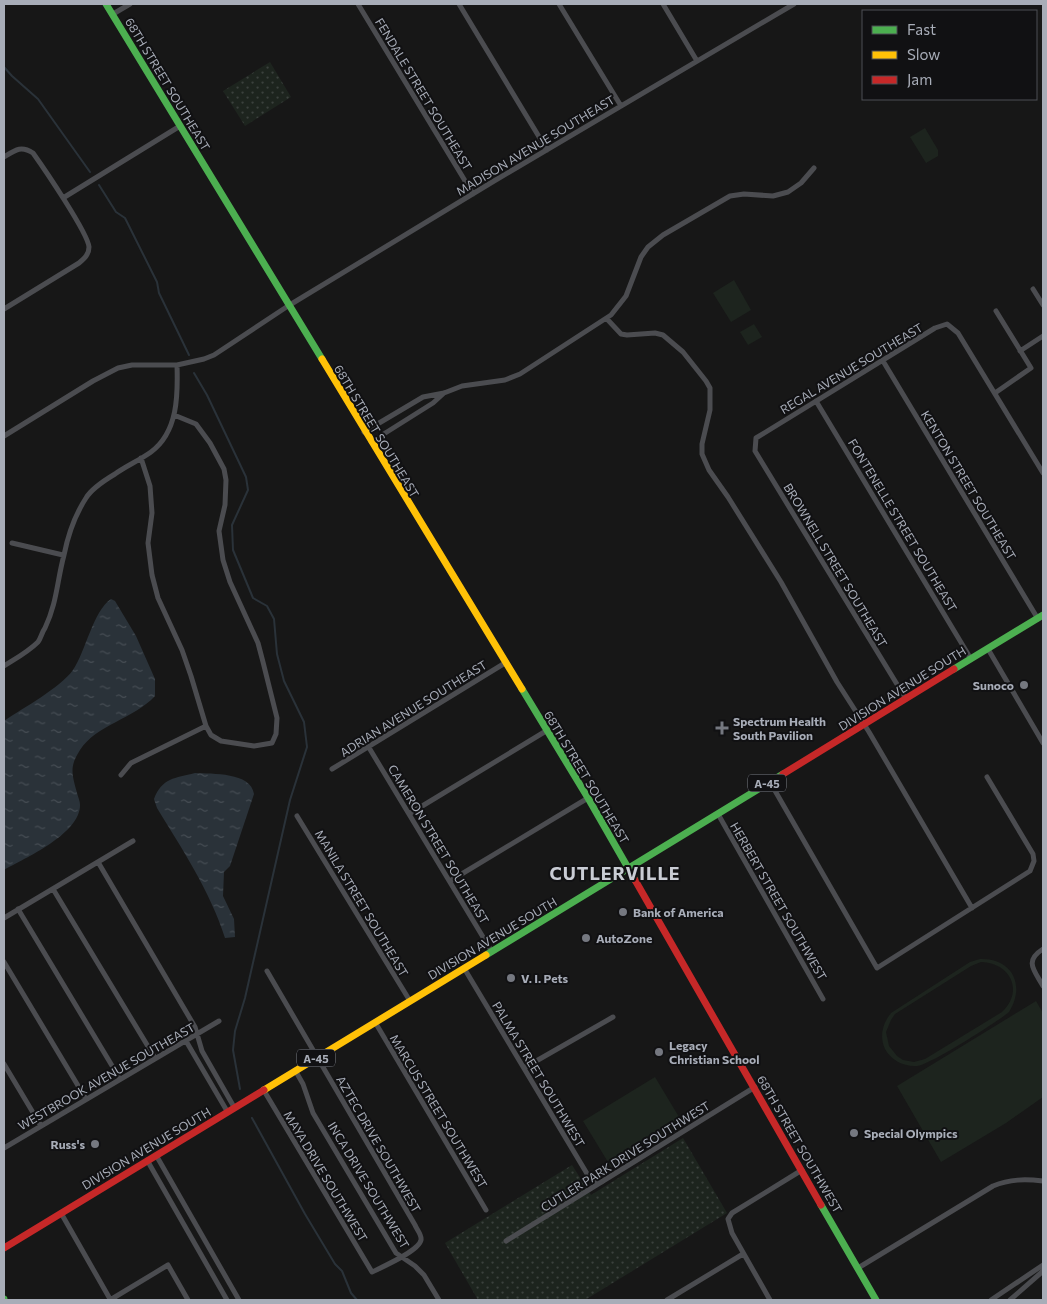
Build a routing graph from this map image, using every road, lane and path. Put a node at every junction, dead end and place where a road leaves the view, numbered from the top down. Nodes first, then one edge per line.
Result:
1 (106, 4) edge
2 (130, 4) edge
3 (358, 4) edge
4 (459, 4) edge
5 (559, 4) edge
6 (663, 4) edge
7 (794, 4) edge
8 (113, 14) junction
9 (697, 61) junction
10 (621, 106) junction
11 (180, 126) junction
12 (547, 150) junction
13 (4, 157) edge
14 (814, 168) dead end
15 (473, 194) junction
16 (63, 198) junction
17 (1033, 289) dead end
18 (1043, 305) edge
19 (288, 306) junction
20 (4, 309) edge
21 (996, 311) dead end
22 (607, 319) junction
23 (1043, 336) edge
24 (1020, 351) junction
25 (883, 361) junction
26 (176, 364) junction
27 (444, 393) junction
28 (995, 393) junction
29 (816, 401) junction
30 (174, 415) junction
31 (364, 432) junction
32 (4, 436) edge
33 (755, 440) joint
34 (371, 442) junction
35 (141, 458) junction
36 (1043, 473) edge
37 (12, 543) dead end
38 (64, 555) junction
39 (1041, 617) edge
40 (988, 649) junction
41 (972, 659) junction
42 (505, 663) junction
43 (4, 666) edge
44 (906, 699) junction
45 (864, 725) junction
46 (206, 726) junction
47 (546, 731) junction
48 (1043, 743) edge
49 (368, 746) junction
50 (332, 769) dead end
51 (121, 774) dead end
52 (987, 777) dead end
53 (770, 782) junction
54 (588, 798) junction
55 (409, 814) junction
56 (718, 814) junction
57 (297, 816) dead end
58 (133, 841) dead end
59 (98, 862) junction
60 (629, 869) junction
61 (450, 882) junction
62 (53, 889) junction
63 (972, 908) junction
64 (18, 909) junction
65 (4, 918) edge
66 (1043, 949) edge
67 (492, 952) junction
68 (4, 962) edge
69 (464, 968) junction
70 (267, 971) dead end
71 (1043, 986) edge
72 (823, 998) dead end
73 (410, 1001) junction
74 (613, 1018) dead end
75 (219, 1021) dead end
76 (375, 1022) junction
77 (198, 1034) junction
78 (186, 1041) junction
79 (318, 1057) junction
80 (155, 1058) junction
81 (4, 1064) edge
82 (524, 1068) junction
83 (295, 1070) junction
84 (120, 1079) junction
85 (754, 1088) junction
86 (263, 1089) junction
87 (86, 1099) junction
88 (234, 1107) junction
89 (227, 1112) junction
90 (41, 1126) junction
91 (4, 1148) edge
92 (156, 1155) junction
93 (147, 1160) junction
94 (802, 1170) junction
95 (1043, 1181) edge
96 (602, 1182) junction
97 (486, 1210) dead end
98 (61, 1213) junction
99 (506, 1241) dead end
100 (4, 1248) edge
101 (743, 1254) junction
102 (400, 1257) junction
103 (1043, 1265) edge
104 (858, 1268) junction
105 (1043, 1272) edge
106 (110, 1300) edge
107 (188, 1300) edge
108 (227, 1300) edge
109 (238, 1300) edge
110 (439, 1300) edge
111 (667, 1300) edge
112 (770, 1300) edge
113 (876, 1300) edge
114 (991, 1300) edge
115 (1010, 1300) edge

1 - 8 main road, 68TH STREET SOUTHEAST
2 - 8 street
3 - 15 street, FENDALE STREET SOUTHEAST
4 - 12 street
5 - 10 street
6 - 9 street
7 - 9 street, MADISON AVENUE SOUTHEAST
8 - 11 main road, 68TH STREET SOUTHEAST
9 - 10 street, MADISON AVENUE SOUTHEAST
10 - 12 street, MADISON AVENUE SOUTHEAST
11 - 16 street
11 - 19 main road, 68TH STREET SOUTHEAST
12 - 15 street, MADISON AVENUE SOUTHEAST
13 - 16 street
14 - 22 street
15 - 19 street, MADISON AVENUE SOUTHEAST
16 - 20 street
17 - 18 street
19 - 26 street, MADISON AVENUE SOUTHEAST
19 - 31 main road, 68TH STREET SOUTHEAST
21 - 24 street
22 - 27 street
22 - 45 street
23 - 24 street
24 - 28 street
25 - 28 street, REGAL AVENUE SOUTHEAST
25 - 29 street, REGAL AVENUE SOUTHEAST
25 - 39 street, KENTON STREET SOUTHEAST
26 - 30 street
26 - 32 street
27 - 31 street
27 - 34 street
28 - 36 street
29 - 33 street, REGAL AVENUE SOUTHEAST
29 - 41 street, FONTENELLE STREET SOUTHEAST
30 - 35 street
30 - 46 street
31 - 34 main road, 68TH STREET SOUTHEAST
33 - 44 street, BROWNELL STREET SOUTHEAST
34 - 42 main road, 68TH STREET SOUTHEAST
35 - 38 street
35 - 46 street
37 - 38 street
38 - 43 street
39 - 40 main road, DIVISION AVENUE SOUTH / A-45
40 - 41 main road, DIVISION AVENUE SOUTH / A-45
40 - 48 street
41 - 44 main road, DIVISION AVENUE SOUTH / A-45
42 - 47 main road, 68TH STREET SOUTHEAST
42 - 49 street, ADRIAN AVENUE SOUTHEAST
44 - 45 main road, DIVISION AVENUE SOUTH / A-45
45 - 53 main road, DIVISION AVENUE SOUTH / A-45
45 - 63 street
46 - 51 street
47 - 54 main road, 68TH STREET SOUTHEAST
47 - 55 street
49 - 50 street, ADRIAN AVENUE SOUTHEAST
49 - 55 street, CAMERON STREET SOUTHEAST
52 - 63 street
53 - 56 main road, DIVISION AVENUE SOUTH / A-45
53 - 63 street
54 - 60 main road, 68TH STREET SOUTHEAST
54 - 61 street
55 - 61 street, CAMERON STREET SOUTHEAST
56 - 60 main road, DIVISION AVENUE SOUTH / A-45
56 - 72 street, HERBERT STREET SOUTHWEST
57 - 73 street, MANILA STREET SOUTHEAST
58 - 59 street
59 - 62 street
59 - 77 street
60 - 67 main road, DIVISION AVENUE SOUTH / A-45
60 - 85 main road, 68TH STREET SOUTHWEST
61 - 67 street, CAMERON STREET SOUTHEAST
62 - 64 street
62 - 80 street
64 - 65 street
64 - 84 street
66 - 71 street
67 - 69 main road, DIVISION AVENUE SOUTH / A-45
68 - 87 street
69 - 73 main road, DIVISION AVENUE SOUTH / A-45
69 - 82 street, PALMA STREET SOUTHWEST
70 - 79 street, AZTEC DRIVE SOUTHWEST
73 - 76 main road, DIVISION AVENUE SOUTH / A-45
74 - 82 street
75 - 77 street, WESTBROOK AVENUE SOUTHEAST
76 - 79 main road, DIVISION AVENUE SOUTH / A-45
76 - 97 street, MARCUS STREET SOUTHWEST
77 - 78 street, WESTBROOK AVENUE SOUTHEAST
77 - 88 street
78 - 80 street, WESTBROOK AVENUE SOUTHEAST
78 - 89 street
79 - 83 main road, DIVISION AVENUE SOUTH / A-45
79 - 102 street, AZTEC DRIVE SOUTHWEST
80 - 84 street, WESTBROOK AVENUE SOUTHEAST
81 - 90 street
82 - 96 street, PALMA STREET SOUTHWEST
83 - 86 main road, DIVISION AVENUE SOUTH / A-45
83 - 102 street, INCA DRIVE SOUTHWEST
84 - 87 street, WESTBROOK AVENUE SOUTHEAST
85 - 94 main road, 68TH STREET SOUTHWEST
85 - 96 street, CUTLER PARK DRIVE SOUTHWEST
86 - 88 main road, DIVISION AVENUE SOUTH / A-45
86 - 102 street, MAYA DRIVE SOUTHWEST
87 - 90 street, WESTBROOK AVENUE SOUTHEAST
88 - 89 main road, DIVISION AVENUE SOUTH / A-45
89 - 92 main road, DIVISION AVENUE SOUTH / A-45
90 - 91 street, WESTBROOK AVENUE SOUTHEAST
92 - 93 main road, DIVISION AVENUE SOUTH / A-45
92 - 109 street
93 - 98 main road, DIVISION AVENUE SOUTH / A-45
93 - 108 street
94 - 101 street
94 - 104 main road, 68TH STREET SOUTHWEST
95 - 104 street
96 - 99 street, CUTLER PARK DRIVE SOUTHWEST
98 - 100 main road, DIVISION AVENUE SOUTH / A-45
98 - 106 street
101 - 111 street
101 - 112 street
102 - 110 street, INCA DRIVE SOUTHWEST
103 - 114 street
104 - 113 main road, 68TH STREET SOUTHWEST
105 - 115 street
106 - 107 street

